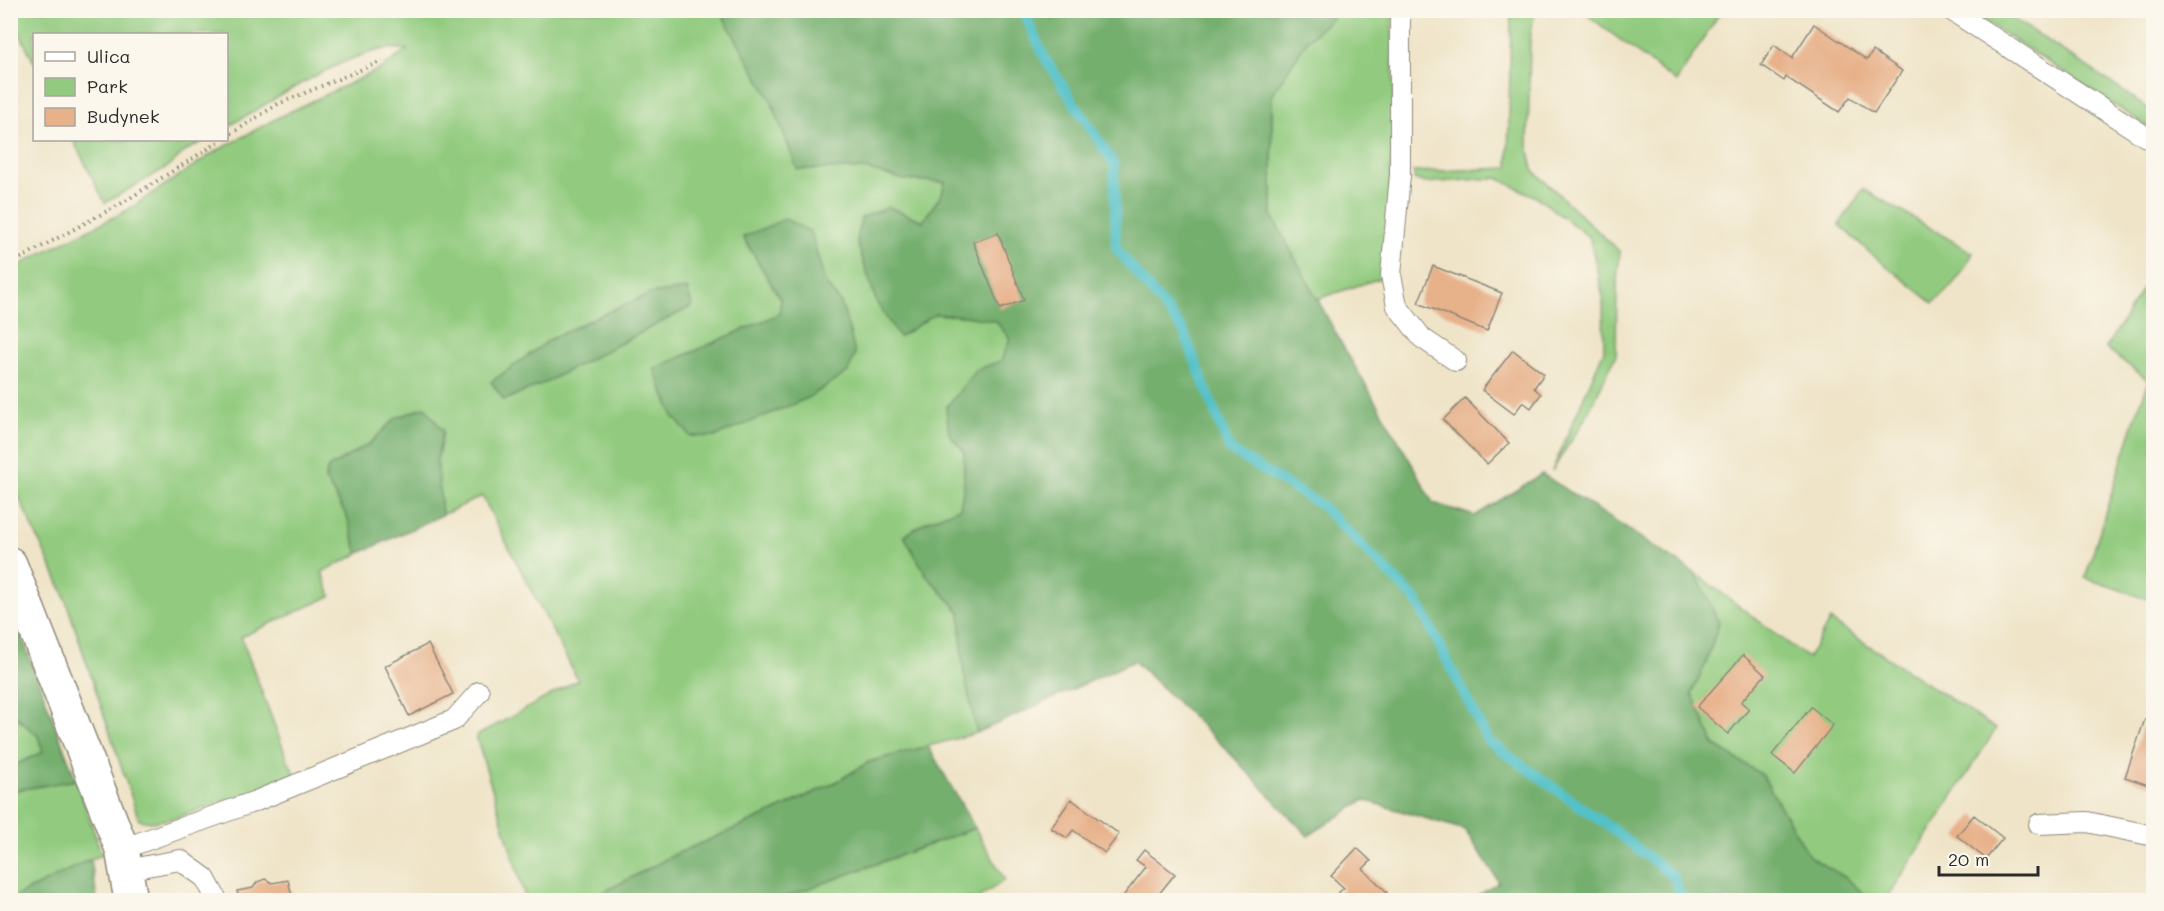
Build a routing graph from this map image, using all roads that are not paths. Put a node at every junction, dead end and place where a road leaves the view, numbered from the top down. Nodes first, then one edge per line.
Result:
1 (1400, 10) edge
2 (1952, 10) edge
3 (2154, 142) edge
4 (1456, 361) dead end
5 (10, 564) edge
6 (479, 692) dead end
7 (2039, 824) dead end
8 (2154, 836) edge
9 (126, 873) edge
10 (217, 900) edge

1 - 4 lane
2 - 3 lane
5 - 9 street
6 - 9 lane
7 - 8 lane
9 - 10 lane

